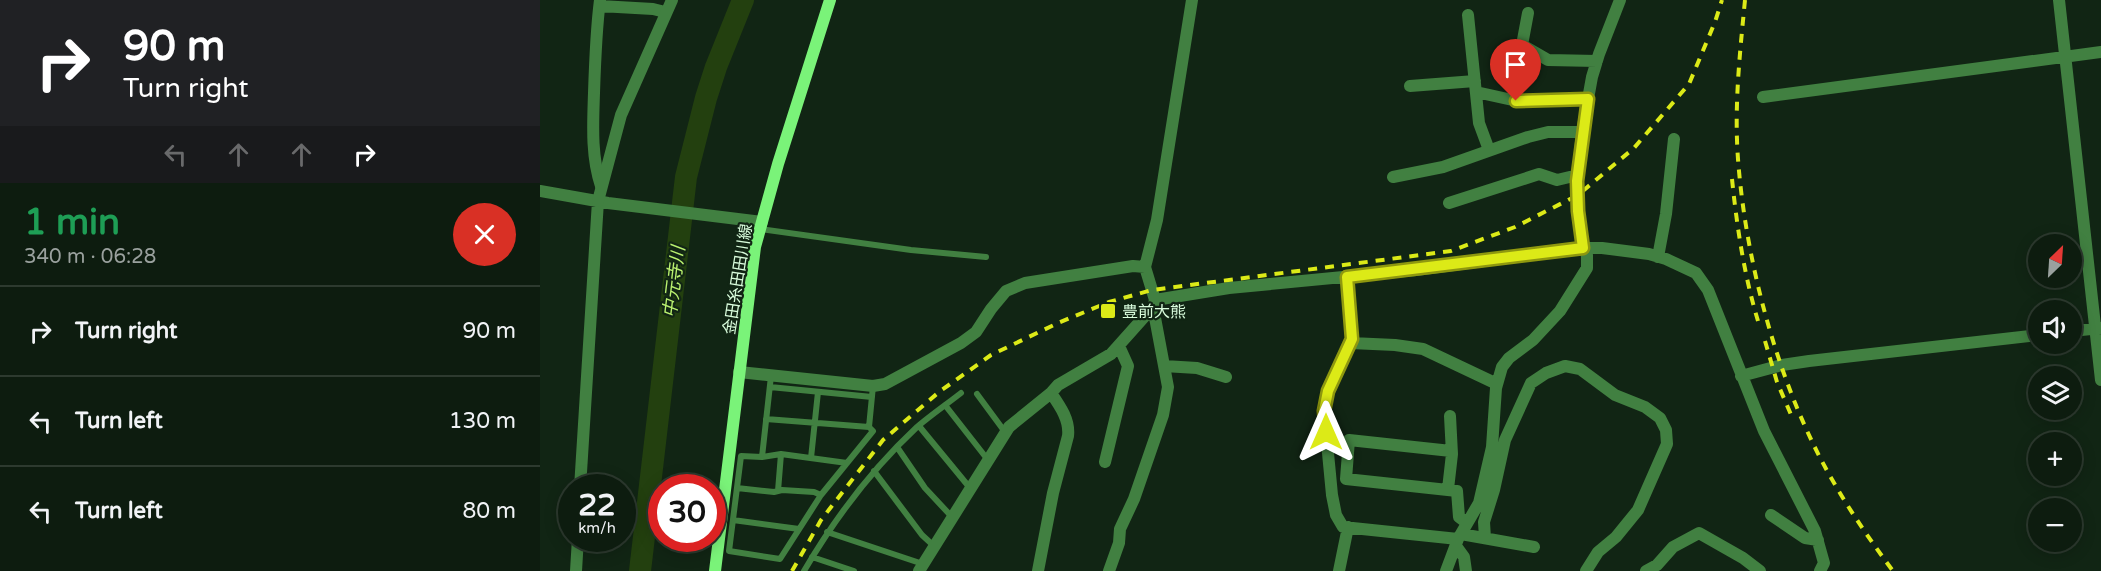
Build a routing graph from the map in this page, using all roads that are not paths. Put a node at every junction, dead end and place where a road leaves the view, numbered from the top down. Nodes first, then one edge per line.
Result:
1 (672, 0) edge
2 (830, 0) edge
3 (1192, 0) edge
4 (1620, 0) edge
5 (2059, 0) edge
6 (600, 3) edge
7 (666, 12) junction
8 (1528, 13) dead end
9 (1468, 15) dead end
10 (2101, 52) edge
11 (2066, 57) junction
12 (1597, 61) junction
13 (1410, 86) dead end
14 (1475, 87) junction
15 (1763, 97) dead end
16 (1588, 99) junction
17 (1582, 132) junction
18 (1674, 139) dead end
19 (1489, 150) junction
20 (1578, 175) junction
21 (1393, 177) dead end
22 (601, 186) junction
23 (540, 191) edge
24 (603, 202) junction
25 (1449, 203) dead end
26 (758, 223) junction
27 (1583, 248) junction
28 (986, 257) dead end
29 (1658, 257) junction
30 (1145, 267) junction
31 (1347, 277) junction
32 (1154, 303) junction
33 (2098, 328) edge
34 (2082, 330) edge
35 (2028, 336) edge
36 (1350, 343) junction
37 (1119, 346) junction
38 (1164, 366) junction
39 (739, 372) junction
40 (1742, 376) junction
41 (1226, 377) dead end
42 (2101, 380) edge
43 (770, 381) junction
44 (1497, 384) junction
45 (873, 391) junction
46 (818, 392) junction
47 (961, 393) dead end
48 (1051, 393) junction
49 (977, 394) dead end
50 (945, 405) junction
51 (1450, 416) dead end
52 (766, 419) junction
53 (815, 423) junction
54 (919, 426) junction
55 (869, 427) junction
56 (1005, 433) junction
57 (897, 447) junction
58 (1452, 451) junction
59 (780, 454) junction
60 (762, 457) junction
61 (811, 458) junction
62 (988, 460) junction
63 (847, 462) junction
64 (1105, 462) dead end
65 (874, 471) junction
66 (581, 474) edge
67 (970, 488) junction
68 (737, 489) junction
69 (1448, 489) junction
70 (778, 491) junction
71 (821, 495) junction
72 (1771, 515) dead end
73 (952, 517) junction
74 (733, 520) junction
75 (1348, 527) junction
76 (799, 529) junction
77 (827, 532) junction
78 (1461, 536) junction
79 (1485, 538) junction
80 (1818, 540) junction
81 (934, 546) junction
82 (1534, 547) dead end
83 (577, 552) edge
84 (812, 557) junction
85 (921, 567) edge
86 (576, 571) edge
87 (715, 571) edge
88 (804, 571) edge
89 (854, 571) edge
90 (1038, 571) edge
91 (1109, 571) edge
92 (1339, 571) edge
93 (1446, 571) edge
94 (1466, 571) edge
95 (1586, 571) edge
96 (1646, 571) edge
97 (1760, 571) edge
98 (1820, 571) edge

1 - 7 street
2 - 26 main road, 金田糸田田川線
3 - 30 street
4 - 12 street
5 - 11 street
6 - 7 street
6 - 22 street
7 - 22 street
8 - 12 street
9 - 14 street
10 - 11 street
11 - 15 street
11 - 33 street
12 - 16 street
13 - 14 street
14 - 16 street
14 - 19 street
16 - 17 street
17 - 19 street
17 - 20 street
18 - 29 street
19 - 21 street
20 - 25 street
20 - 27 street
22 - 24 street
23 - 24 street
24 - 26 street
24 - 66 street
26 - 28 lane
26 - 39 main road, 金田糸田田川線
27 - 29 street
27 - 31 street
27 - 44 street
29 - 40 street
30 - 32 street
30 - 45 street
31 - 32 street
31 - 36 street
32 - 37 street
32 - 38 street
33 - 34 street
33 - 42 street
35 - 40 street
36 - 44 street
36 - 75 street
37 - 48 street
37 - 64 street
38 - 41 street
38 - 91 street
39 - 43 street
39 - 87 main road, 金田糸田田川線
40 - 80 street
43 - 45 street
43 - 46 lane
43 - 52 lane
44 - 78 street
45 - 46 lane
45 - 55 lane
46 - 53 lane
47 - 50 lane
48 - 56 street
48 - 90 street
49 - 56 lane
50 - 54 lane
50 - 62 lane
51 - 58 street
52 - 53 lane
52 - 60 lane
53 - 55 lane
53 - 61 lane
54 - 57 lane
54 - 67 lane
55 - 63 lane
56 - 62 street
57 - 65 lane
57 - 73 lane
58 - 69 street
58 - 69 street
59 - 60 lane
59 - 61 lane
59 - 70 lane
60 - 68 lane
61 - 63 lane
62 - 67 street
63 - 71 lane
65 - 77 lane
65 - 81 lane
67 - 73 street
68 - 70 lane
68 - 74 lane
69 - 78 street
70 - 71 lane
71 - 76 lane
72 - 80 street
73 - 81 street
74 - 76 lane
74 - 76 lane
75 - 78 street
75 - 92 street
77 - 84 lane
77 - 85 lane
78 - 79 street
78 - 93 street
78 - 94 street
79 - 82 street
79 - 95 street
80 - 98 street
81 - 85 street
83 - 86 street
84 - 88 lane
84 - 89 lane
96 - 97 street

